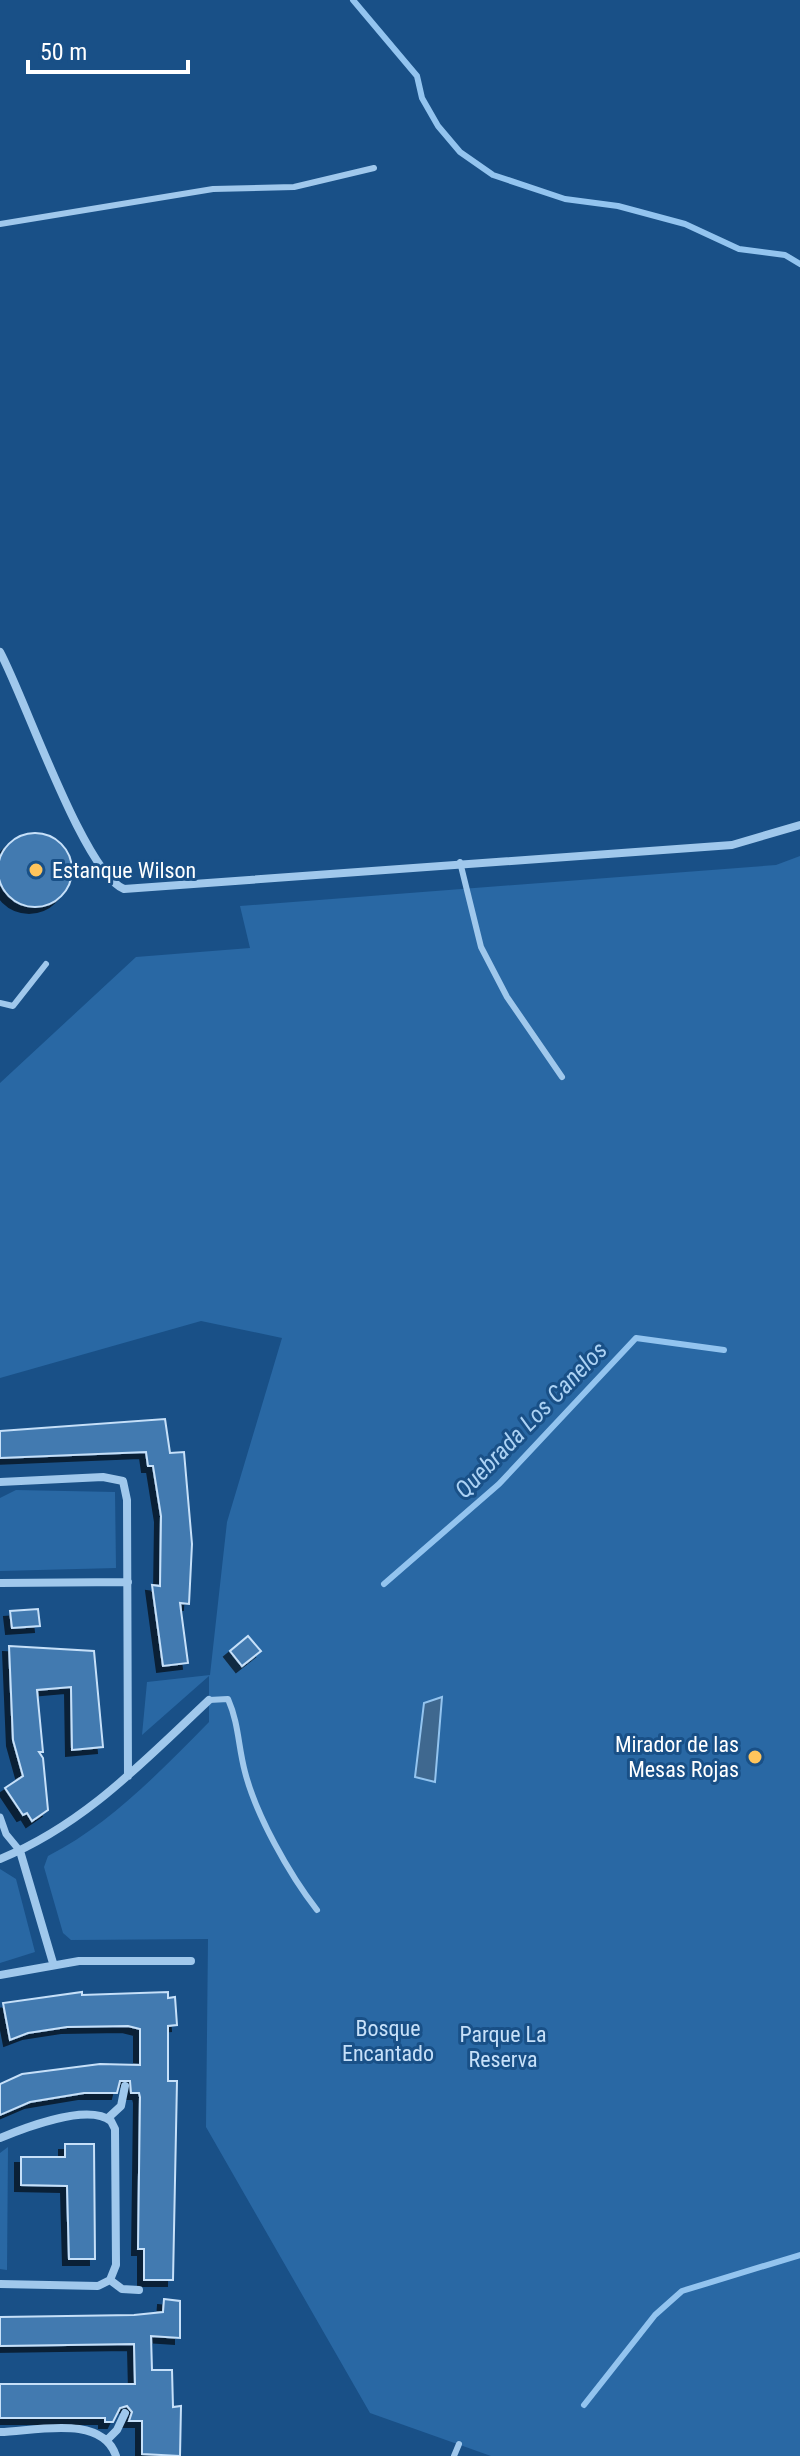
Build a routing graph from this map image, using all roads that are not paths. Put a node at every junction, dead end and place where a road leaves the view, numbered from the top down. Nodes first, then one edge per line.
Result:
1 (374, 168) dead end
2 (0, 224) edge
3 (0, 652) edge
4 (800, 825) edge
5 (460, 862) junction
6 (46, 964) dead end
7 (0, 1003) edge
8 (562, 1077) dead end
9 (0, 1482) edge
10 (128, 1582) junction
11 (0, 1583) edge
12 (209, 1700) joint
13 (128, 1776) junction
14 (0, 1817) edge
15 (20, 1851) junction
16 (0, 1859) edge
17 (317, 1910) dead end
18 (191, 1961) dead end
19 (53, 1963) junction
20 (0, 1975) edge
21 (125, 2086) dead end
22 (108, 2118) junction
23 (0, 2138) edge
24 (110, 2280) junction
25 (0, 2284) edge
26 (139, 2290) dead end
27 (125, 2413) dead end
28 (0, 2432) edge
29 (108, 2439) junction
30 (459, 2444) dead end
31 (116, 2456) edge
32 (454, 2456) edge

1 - 2 lane
3 - 5 street
4 - 5 street
5 - 8 lane
6 - 7 lane
9 - 10 street
10 - 11 street
10 - 13 street
12 - 13 street
12 - 17 lane
13 - 15 street
14 - 15 street
15 - 16 street
15 - 19 street
18 - 19 street
19 - 20 street
21 - 22 street
22 - 23 street
22 - 24 street
24 - 25 street
24 - 26 street
27 - 29 street
28 - 29 street
29 - 31 street
30 - 32 lane

